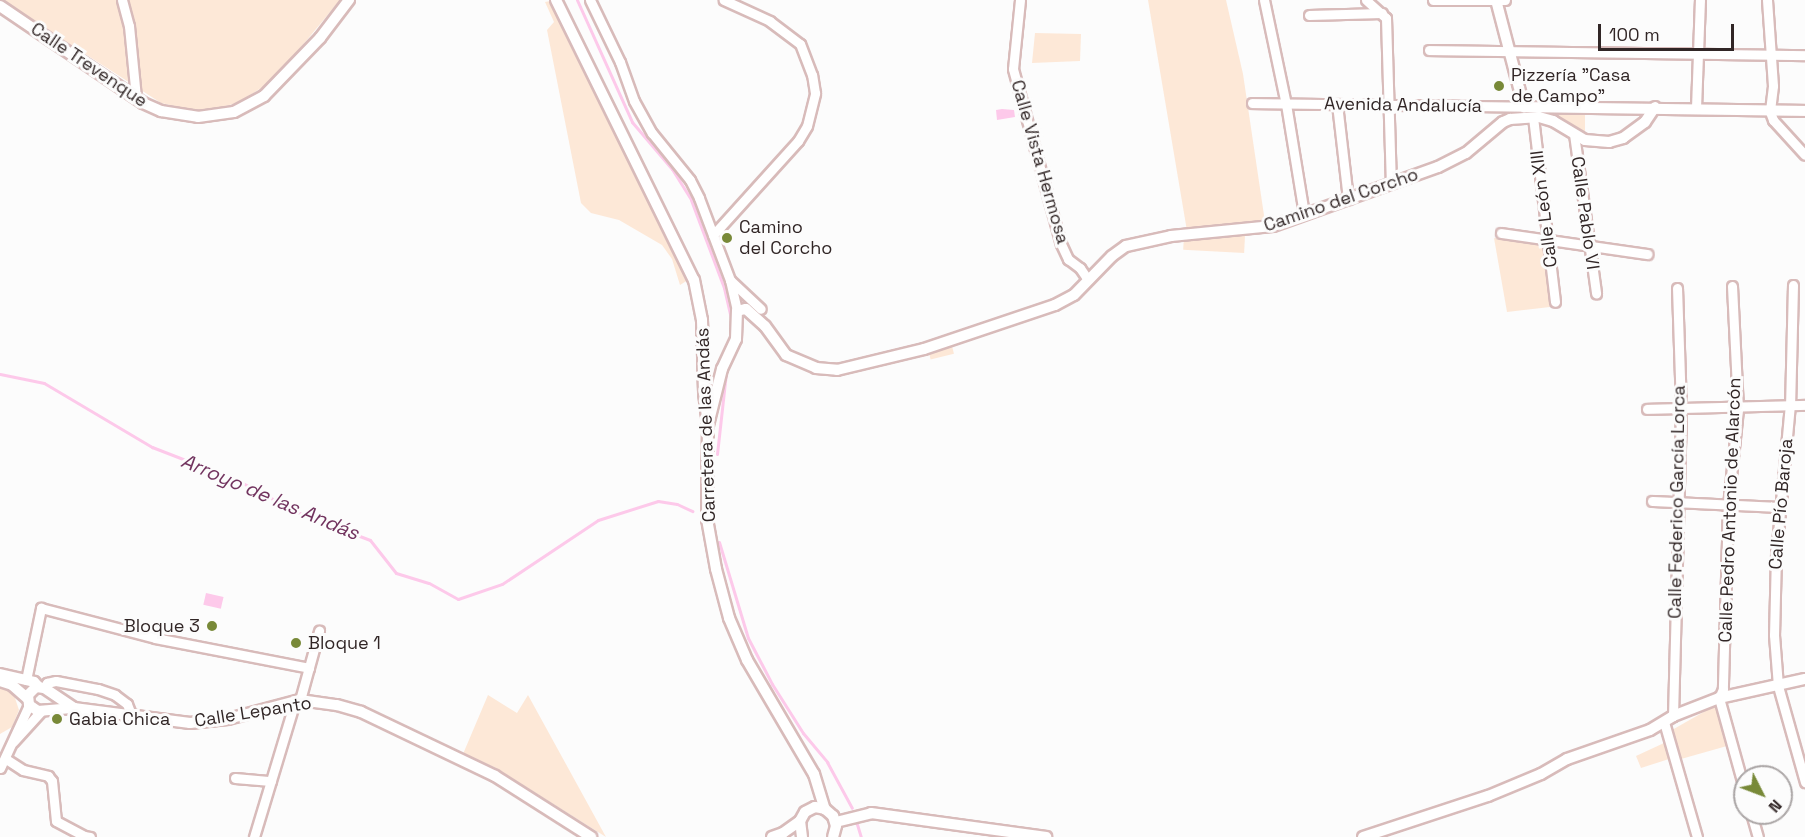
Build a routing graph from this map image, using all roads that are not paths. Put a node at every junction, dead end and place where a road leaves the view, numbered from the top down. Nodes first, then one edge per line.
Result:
1 (122, 0) edge
2 (349, 0) edge
3 (556, 0) edge
4 (590, 0) edge
5 (724, 0) edge
6 (1020, 0) edge
7 (1264, 0) edge
8 (1366, 0) edge
9 (1433, 0) edge
10 (1496, 0) edge
11 (1505, 0) edge
12 (1700, 0) edge
13 (1767, 0) edge
14 (0, 6) edge
15 (1382, 13) junction
16 (1309, 15) dead end
17 (1429, 50) dead end
18 (1509, 52) junction
19 (1698, 55) junction
20 (1770, 55) junction
21 (1805, 55) edge
22 (135, 98) junction
23 (1252, 103) dead end
24 (1286, 104) junction
25 (1337, 104) junction
26 (1388, 105) junction
27 (1524, 107) junction
28 (1655, 107) junction
29 (1696, 108) junction
30 (1805, 111) edge
31 (1770, 112) junction
32 (1533, 117) junction
33 (1574, 134) junction
34 (1805, 155) edge
35 (1391, 183) junction
36 (1348, 199) junction
37 (1304, 214) junction
38 (1501, 233) dead end
39 (713, 235) junction
40 (1548, 240) junction
41 (1589, 246) junction
42 (1647, 254) dead end
43 (730, 280) junction
44 (1088, 280) junction
45 (1793, 285) dead end
46 (1732, 286) dead end
47 (1677, 288) dead end
48 (1596, 293) dead end
49 (1555, 302) dead end
50 (741, 310) junction
51 (759, 314) junction
52 (738, 323) junction
53 (703, 370) junction
54 (720, 370) junction
55 (704, 393) junction
56 (1790, 404) junction
57 (1737, 405) junction
58 (1805, 405) edge
59 (1681, 408) junction
60 (1647, 409) dead end
61 (708, 425) junction
62 (1652, 501) dead end
63 (1678, 502) junction
64 (1728, 505) junction
65 (1780, 507) junction
66 (319, 631) dead end
67 (309, 668) junction
68 (0, 674) edge
69 (1805, 679) edge
70 (26, 680) junction
71 (0, 681) edge
72 (1778, 686) junction
73 (44, 689) junction
74 (1719, 698) junction
75 (298, 701) junction
76 (28, 702) junction
77 (74, 708) junction
78 (44, 710) junction
79 (132, 717) junction
80 (1669, 719) junction
81 (0, 742) edge
82 (12, 744) junction
83 (2, 765) edge
84 (1738, 765) edge
85 (235, 778) dead end
86 (271, 781) junction
87 (1805, 782) edge
88 (817, 787) junction
89 (810, 809) junction
90 (825, 809) junction
91 (800, 820) junction
92 (836, 822) junction
93 (777, 835) edge
94 (90, 837) edge
95 (254, 837) edge
96 (591, 837) edge
97 (802, 837) edge
98 (833, 837) edge
99 (1046, 837) edge
100 (1363, 837) edge
101 (1697, 837) edge

1 - 22 street
2 - 22 street, Calle Trevenque
3 - 53 street, Carretera de las Andás
4 - 39 street, Camino del Corcho
5 - 39 street
6 - 44 street, Calle Vista Hermosa
7 - 24 street
8 - 15 street
9 - 10 street
10 - 11 street
10 - 18 street
12 - 19 street
13 - 20 street
14 - 22 street, Calle Trevenque
15 - 16 street
15 - 26 street
17 - 18 street
18 - 19 street
18 - 27 street
19 - 20 street
19 - 29 street
20 - 21 street
20 - 31 street
23 - 24 street, Avenida Andalucía
24 - 25 street, Avenida Andalucía
24 - 37 street
25 - 26 street, Avenida Andalucía
25 - 36 street
26 - 27 street, Avenida Andalucía
26 - 35 street
27 - 28 street, Avenida Andalucía
28 - 29 street, Avenida Andalucía
28 - 33 street, Camino del Corcho
29 - 31 street, Avenida Andalucía
30 - 31 street, Avenida Andalucía
31 - 34 street
32 - 33 street, Camino del Corcho
32 - 35 street, Camino del Corcho
32 - 40 street, Calle León XIII
33 - 41 street, Calle Pablo VI
35 - 36 street, Camino del Corcho
36 - 37 street, Camino del Corcho
37 - 44 street, Camino del Corcho
38 - 40 street
39 - 43 street, Camino del Corcho
40 - 41 street
40 - 49 street, Calle León XIII
41 - 42 street
41 - 48 street, Calle Pablo VI
43 - 50 street, Camino del Corcho
43 - 51 street, Camino del Corcho
44 - 51 street, Camino del Corcho
45 - 56 street, Calle Pío Baroja
46 - 57 street, Calle Pedro Antonio de Alarcón
47 - 59 street, Calle Federico García Lorca
50 - 51 street, Camino del Corcho
50 - 52 street
51 - 52 street
52 - 54 street
53 - 54 street
53 - 55 street, Carretera de las Andás
54 - 55 street
54 - 61 street
55 - 61 street, Carretera de las Andás
56 - 57 street
56 - 58 street
56 - 65 street, Calle Pío Baroja
57 - 59 street
57 - 64 street, Calle Pedro Antonio de Alarcón
59 - 60 street
59 - 63 street, Calle Federico García Lorca
61 - 88 street, Carretera de las Andás
62 - 63 street
63 - 64 street
63 - 80 street, Calle Federico García Lorca
64 - 65 street
64 - 74 street, Calle Pedro Antonio de Alarcón
65 - 72 street, Calle Pío Baroja
66 - 67 street
67 - 70 street
67 - 75 street
68 - 70 street, Calle Lepanto
69 - 72 street
70 - 73 street, Calle Lepanto
71 - 76 street
72 - 74 street
72 - 87 street, Calle Pío Baroja
73 - 76 street
73 - 77 street, Calle Lepanto
73 - 78 street
73 - 79 street
74 - 80 street
74 - 84 street
75 - 79 street, Calle Lepanto
75 - 86 street
75 - 96 street, Calle Lepanto
76 - 78 street
76 - 82 street
77 - 78 street, Calle Lepanto
77 - 79 street, Calle Lepanto
78 - 82 street
80 - 100 street
80 - 101 street, Calle Federico García Lorca
81 - 82 street
82 - 83 street
83 - 94 street
85 - 86 street
86 - 95 street
88 - 89 street
88 - 90 street, Carretera de las Andás
89 - 90 street
89 - 91 street
90 - 92 street
91 - 93 street
91 - 97 street
92 - 98 street
92 - 99 street
93 - 97 street

